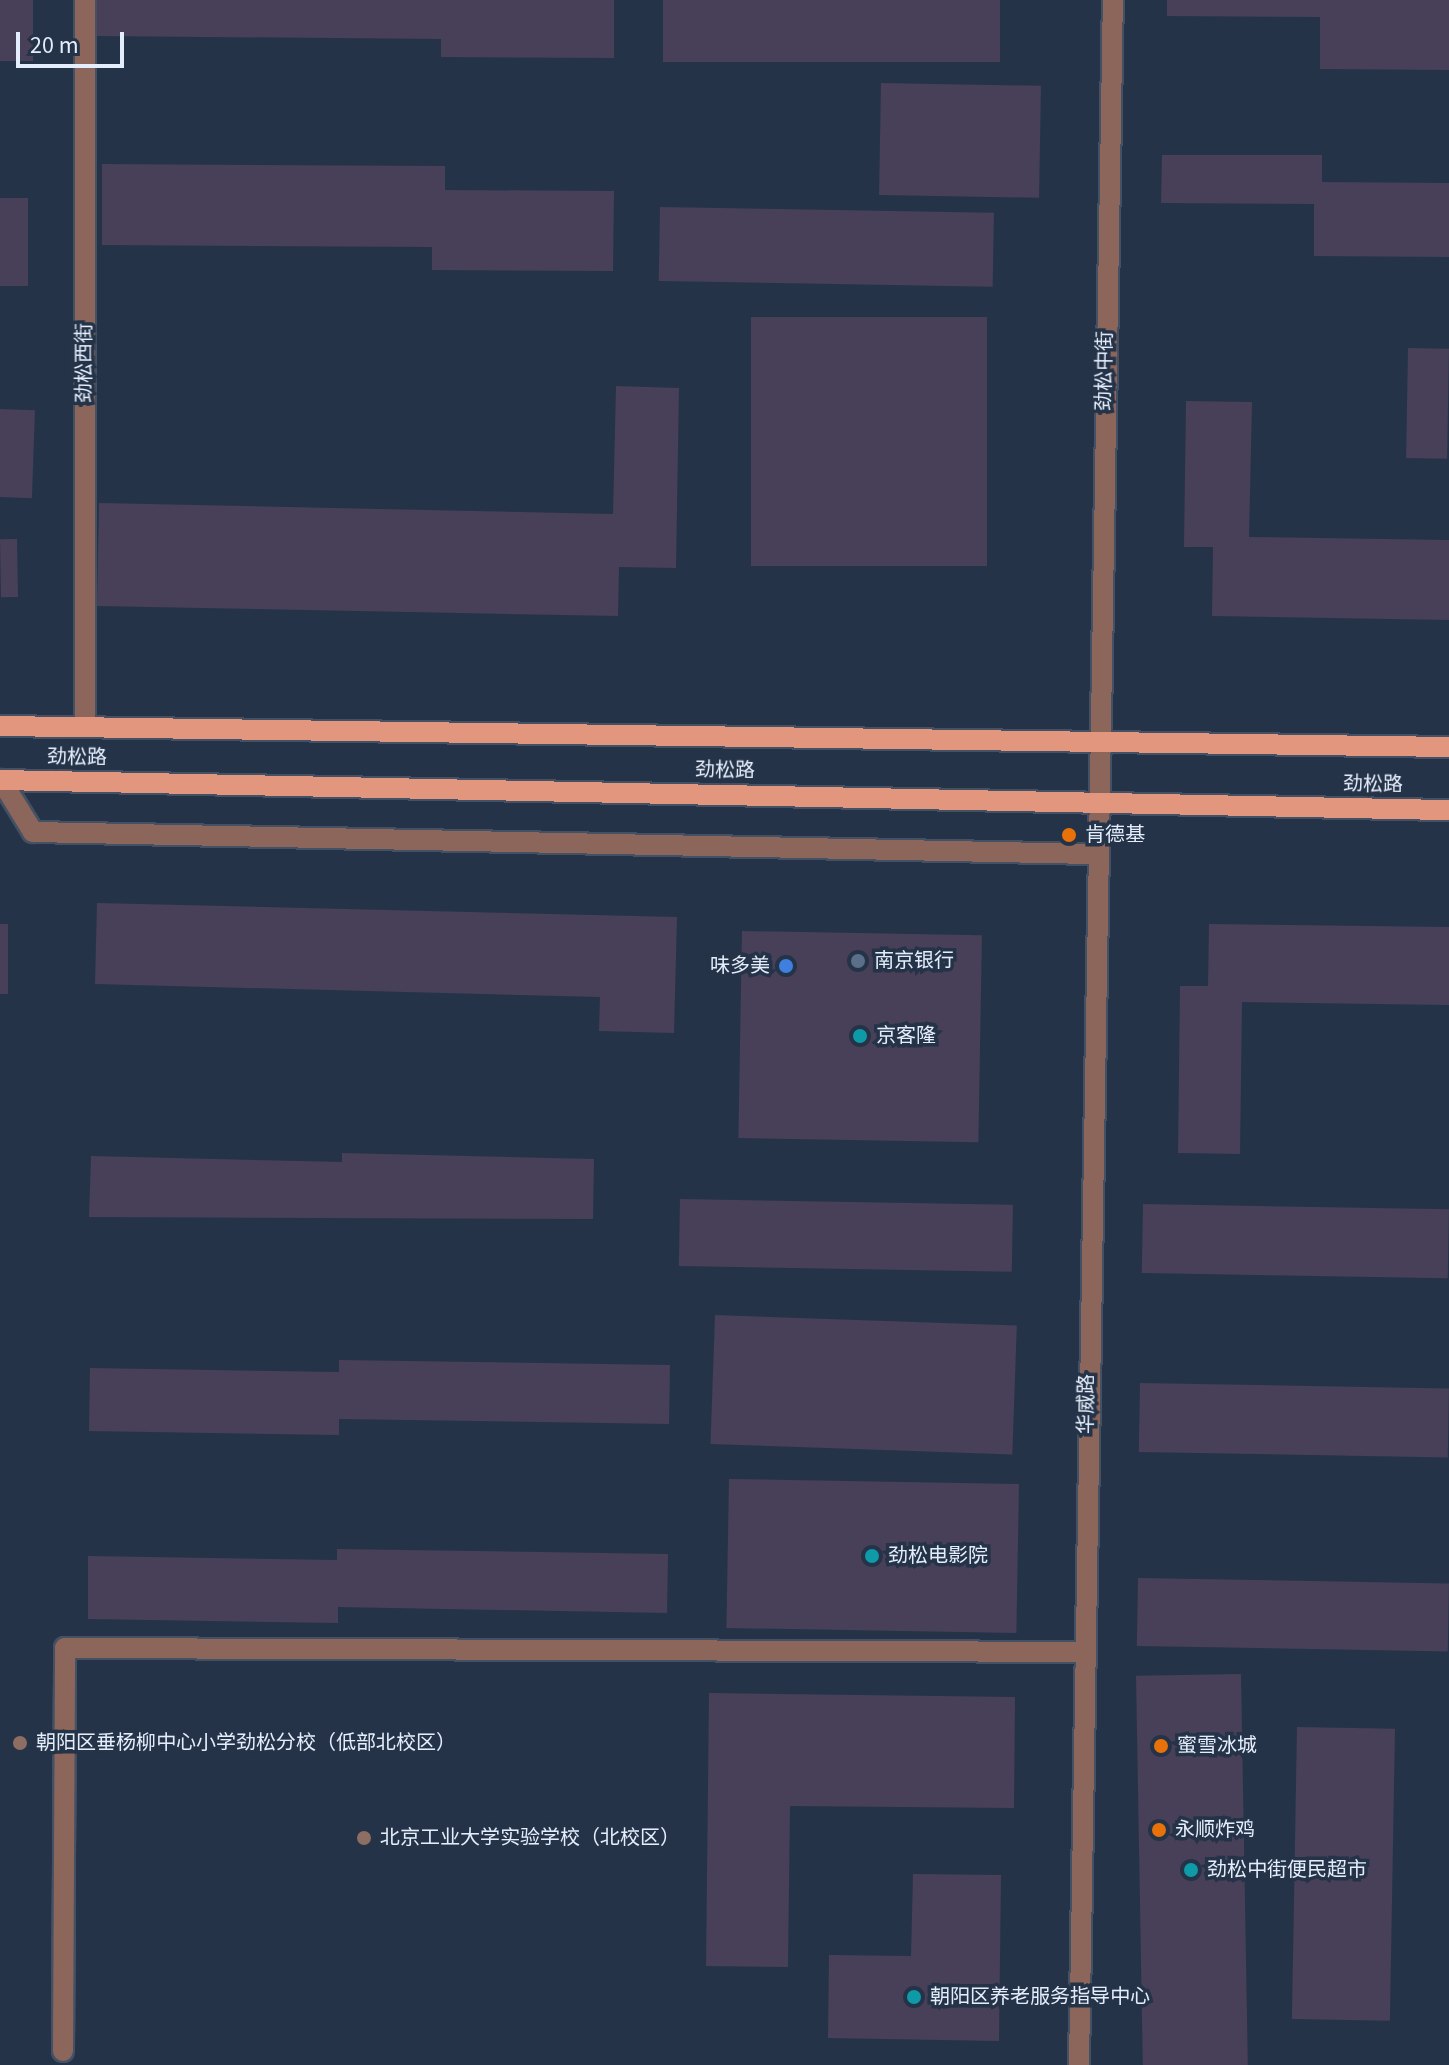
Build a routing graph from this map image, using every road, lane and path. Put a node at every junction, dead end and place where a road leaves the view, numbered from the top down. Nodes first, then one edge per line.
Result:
1 (85, 0) edge
2 (1113, 0) edge
3 (0, 726) edge
4 (85, 727) junction
5 (1096, 742) junction
6 (1449, 747) edge
7 (0, 780) edge
8 (1095, 803) junction
9 (1449, 810) edge
10 (1094, 854) junction
11 (1084, 1652) junction
12 (63, 2051) dead end
13 (1079, 2065) edge

1 - 4 street, 劲松西街
2 - 5 street, 劲松中街
3 - 4 main road, 劲松路
4 - 5 main road, 劲松路
5 - 6 main road, 劲松路
5 - 8 street, 华威路
7 - 8 main road, 劲松路
7 - 10 street
8 - 9 main road, 劲松路
8 - 10 street, 华威路
10 - 11 street, 华威路
11 - 12 street
11 - 13 street, 华威路

